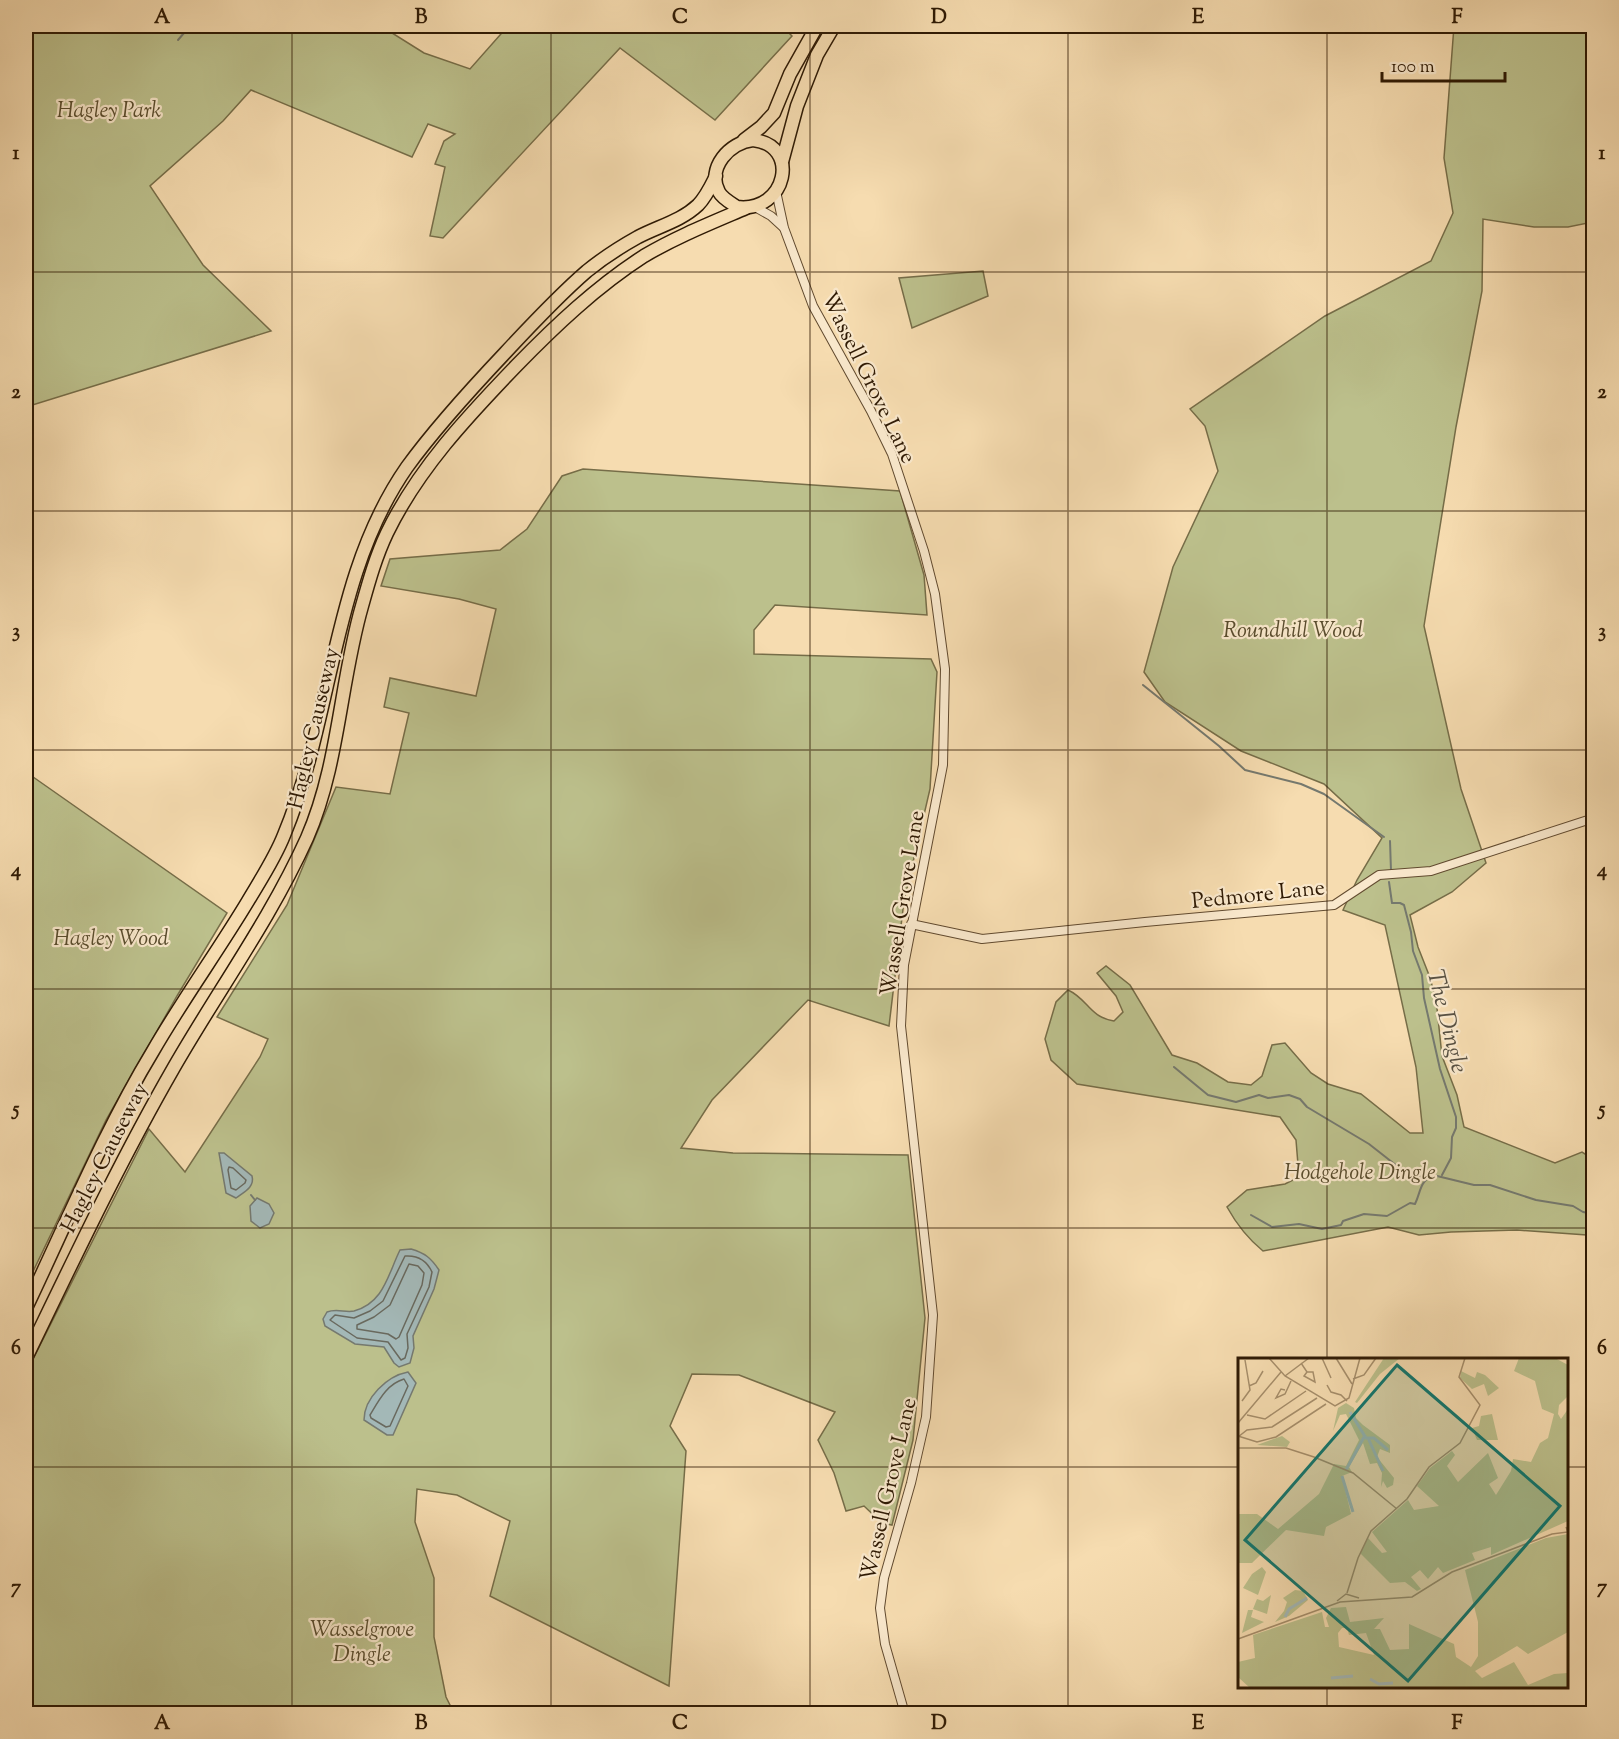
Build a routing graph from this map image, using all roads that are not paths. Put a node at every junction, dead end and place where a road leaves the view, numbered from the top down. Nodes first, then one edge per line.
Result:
1 (817, 26) edge
2 (834, 26) edge
3 (743, 141) junction
4 (782, 162) junction
5 (716, 176) junction
6 (777, 192) junction
7 (750, 208) junction
8 (784, 228) junction
9 (1593, 818) edge
10 (911, 924) junction
11 (26, 1308) edge
12 (26, 1358) edge
13 (905, 1713) edge

1 - 3 highway
2 - 4 highway
3 - 4 highway
3 - 5 highway
4 - 6 highway
5 - 7 highway
5 - 11 highway, Hagley Causeway
6 - 7 highway
6 - 8 street, Wassell Grove Lane
7 - 8 street
7 - 12 highway, Hagley Causeway
8 - 10 street, Wassell Grove Lane
9 - 10 street, Pedmore Lane
10 - 13 street, Wassell Grove Lane

